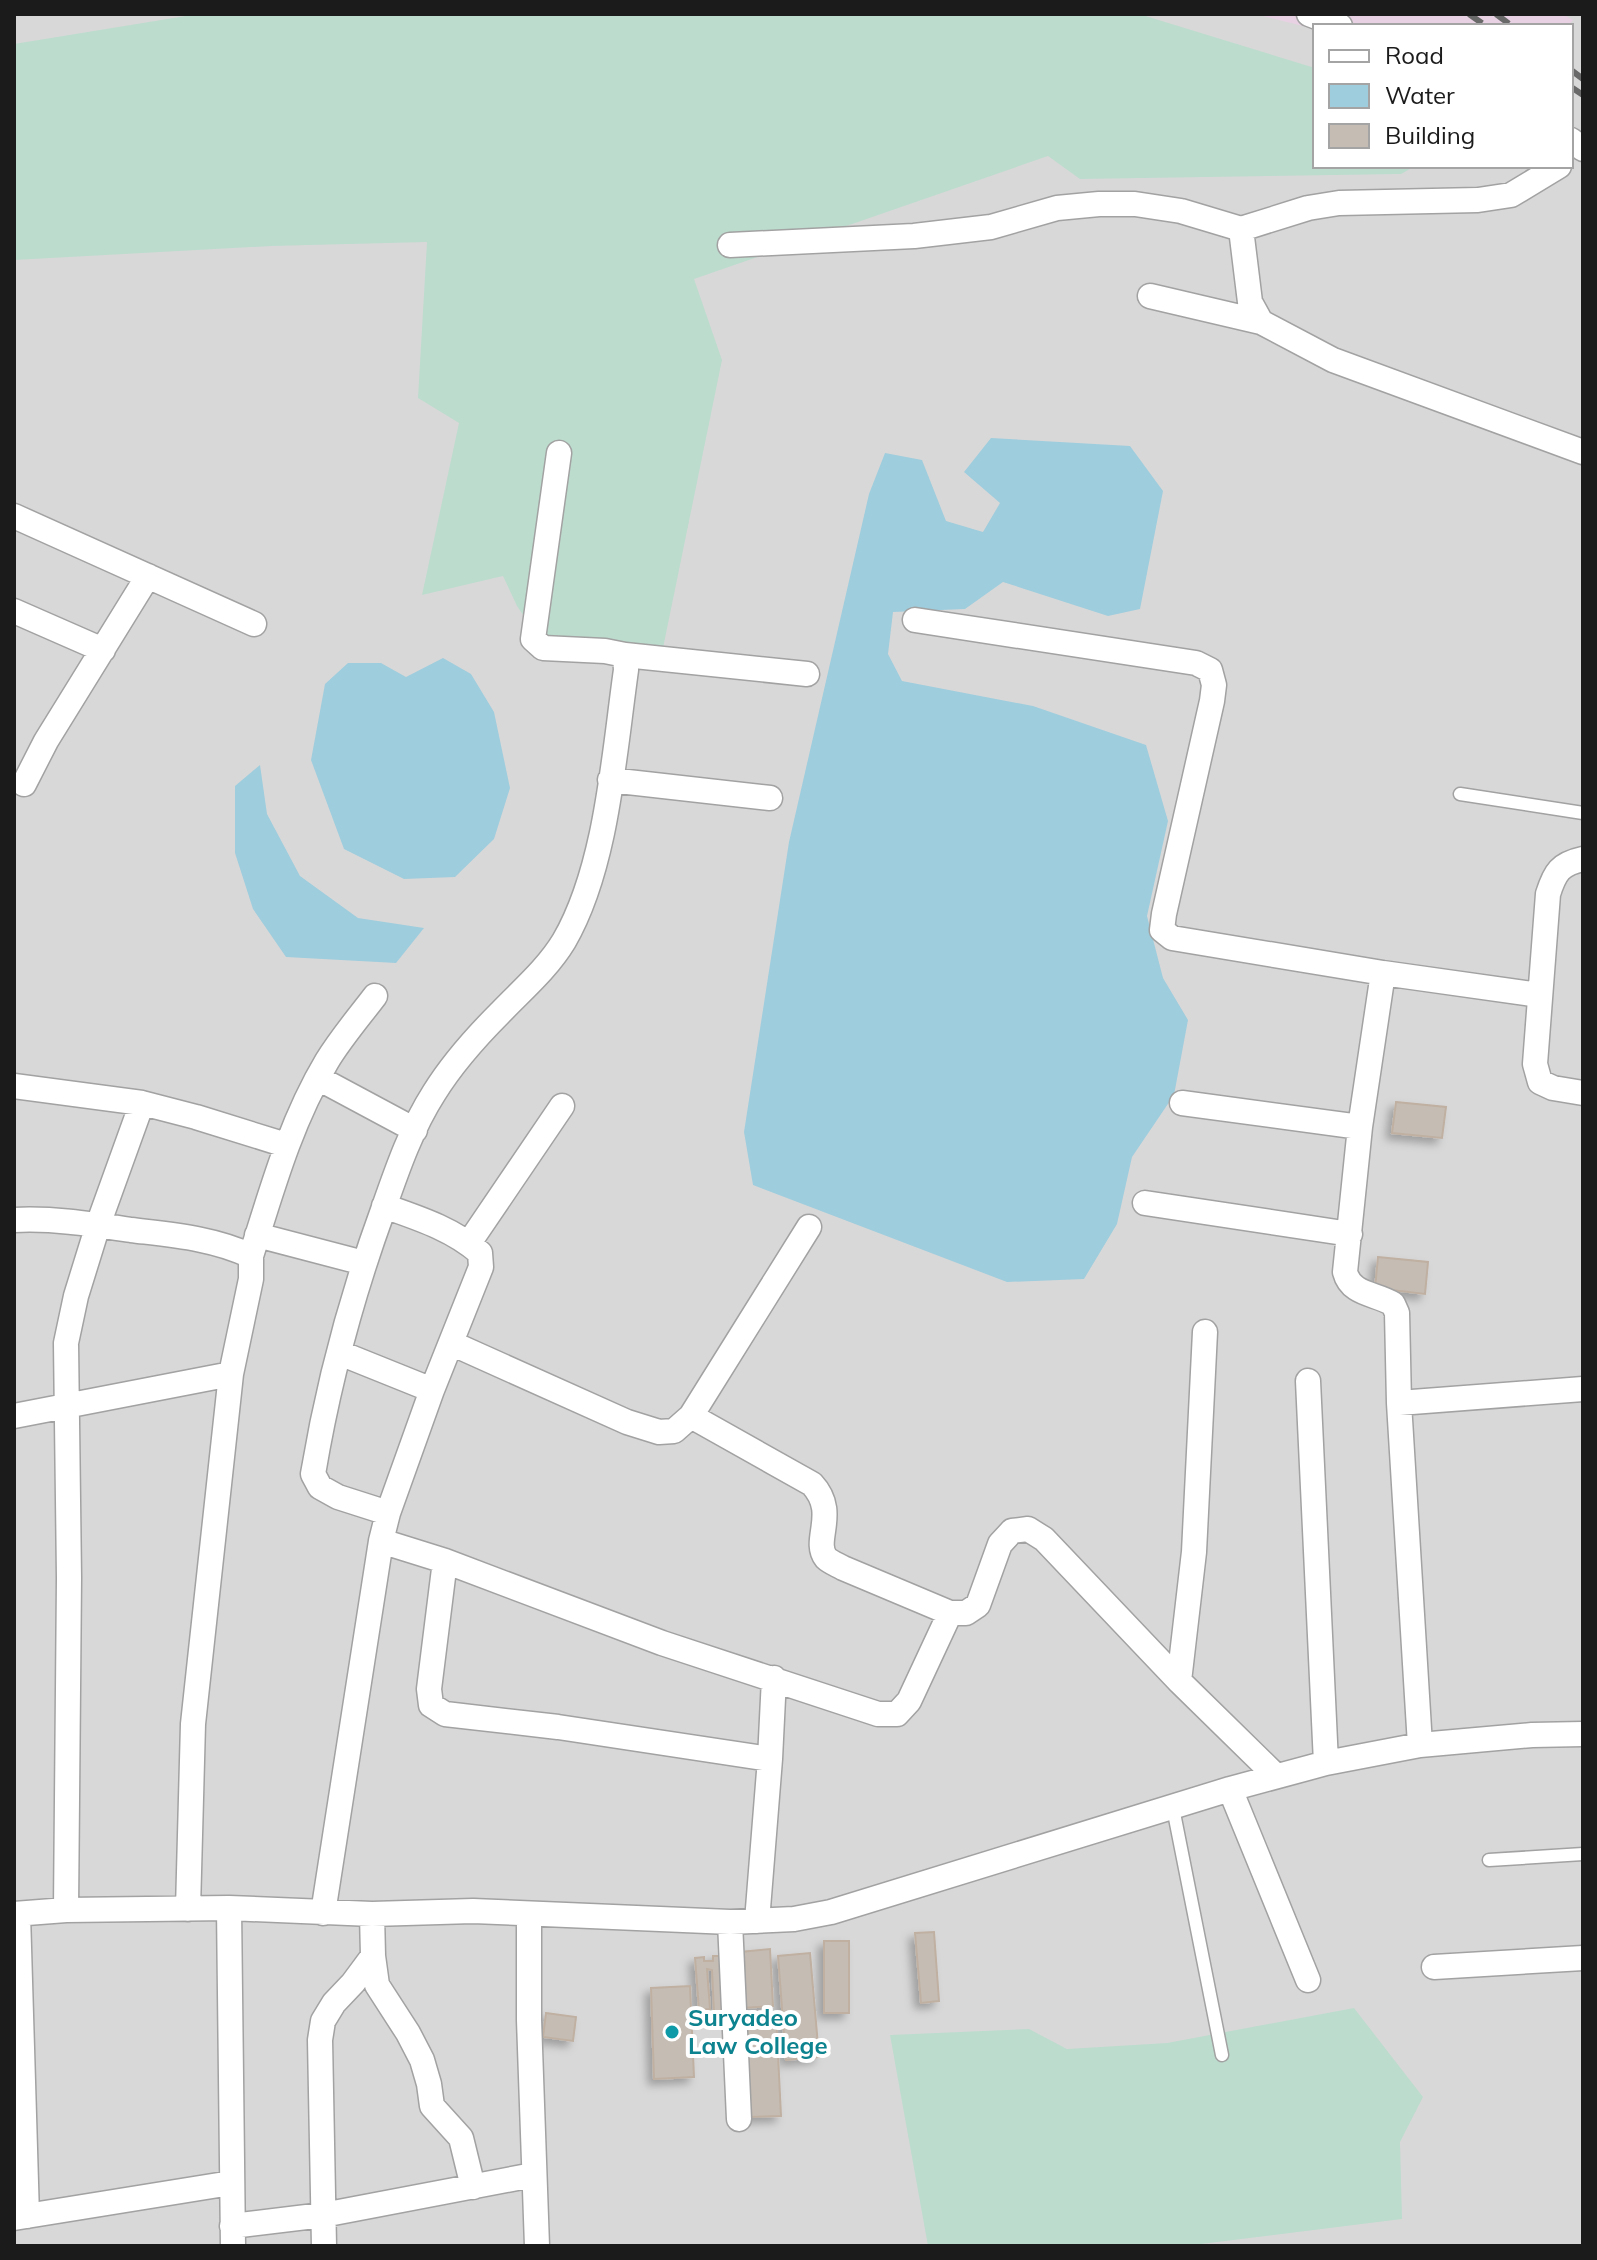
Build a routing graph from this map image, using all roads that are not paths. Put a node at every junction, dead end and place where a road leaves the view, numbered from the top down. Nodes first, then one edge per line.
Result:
1 (1309, 14) edge
2 (1335, 24) edge
3 (1556, 168) edge
4 (1241, 229) junction
5 (730, 245) dead end
6 (1150, 296) dead end
7 (1261, 322) junction
8 (1583, 452) edge
9 (559, 453) dead end
10 (14, 516) edge
11 (148, 576) junction
12 (14, 611) edge
13 (915, 620) dead end
14 (254, 624) dead end
15 (103, 650) junction
16 (625, 655) junction
17 (807, 674) dead end
18 (610, 780) junction
19 (24, 784) dead end
20 (1460, 794) dead end
21 (770, 798) dead end
22 (1583, 813) edge
23 (1583, 859) edge
24 (1383, 973) junction
25 (1540, 995) junction
26 (375, 996) dead end
27 (318, 1078) junction
28 (14, 1086) edge
29 (1583, 1093) edge
30 (142, 1103) junction
31 (1182, 1103) dead end
32 (562, 1106) dead end
33 (1360, 1127) junction
34 (415, 1130) junction
35 (286, 1145) junction
36 (1145, 1203) dead end
37 (384, 1206) junction
38 (14, 1220) edge
39 (98, 1225) junction
40 (809, 1227) dead end
41 (1350, 1234) junction
42 (469, 1243) junction
43 (254, 1245) junction
44 (364, 1263) junction
45 (1205, 1332) dead end
46 (451, 1343) junction
47 (340, 1353) junction
48 (231, 1374) junction
49 (1308, 1381) dead end
50 (1583, 1389) edge
51 (432, 1390) junction
52 (1399, 1403) junction
53 (66, 1405) junction
54 (14, 1416) edge
55 (691, 1416) junction
56 (388, 1513) junction
57 (381, 1541) junction
58 (445, 1561) junction
59 (950, 1613) junction
60 (774, 1678) junction
61 (1179, 1681) junction
62 (1583, 1734) edge
63 (1420, 1745) junction
64 (770, 1759) junction
65 (1326, 1763) junction
66 (1276, 1776) junction
67 (1230, 1789) junction
68 (1173, 1808) junction
69 (1583, 1854) edge
70 (1489, 1860) dead end
71 (229, 1908) junction
72 (188, 1909) junction
73 (66, 1910) junction
74 (323, 1913) junction
75 (16, 1914) edge
76 (372, 1914) junction
77 (529, 1914) junction
78 (757, 1921) junction
79 (730, 1922) junction
80 (373, 1956) junction
81 (1583, 1958) edge
82 (1434, 1967) dead end
83 (1308, 1980) dead end
84 (1222, 2055) dead end
85 (739, 2119) dead end
86 (533, 2175) junction
87 (231, 2183) junction
88 (473, 2187) junction
89 (323, 2215) junction
90 (20, 2217) edge
91 (233, 2236) edge
92 (324, 2246) edge
93 (537, 2246) edge

1 - 2 street
3 - 4 street
4 - 5 street
4 - 7 street
6 - 7 street
7 - 8 street
9 - 16 street
10 - 11 street
11 - 14 street
11 - 15 street
12 - 15 street
13 - 24 street
15 - 19 street
16 - 17 street
16 - 18 street
18 - 21 street
18 - 34 street
20 - 22 lane
23 - 25 street
24 - 25 street
24 - 33 street
25 - 29 street
26 - 27 street
27 - 34 street
27 - 35 street
28 - 30 street
30 - 35 street
30 - 39 street
31 - 33 street
32 - 42 street
33 - 41 street
34 - 37 street
35 - 43 street
36 - 41 street
37 - 42 street
37 - 44 street
38 - 39 street
39 - 43 street
39 - 53 street
40 - 55 street
41 - 52 street
42 - 46 street
43 - 44 street
43 - 48 street
44 - 47 street
45 - 61 street
46 - 51 street
46 - 55 street
47 - 51 street
47 - 56 street
48 - 53 street
48 - 72 street
49 - 65 street
50 - 52 street
51 - 56 street
52 - 63 street
53 - 54 street
53 - 73 street
55 - 59 street
56 - 57 street
57 - 58 street
57 - 74 street
58 - 60 street
58 - 64 street
59 - 60 street
59 - 61 street
60 - 64 street
61 - 66 street
62 - 63 street
63 - 65 street
64 - 78 street
65 - 66 street
66 - 67 street
67 - 68 street
67 - 83 street
68 - 78 street
68 - 84 lane
69 - 70 lane
71 - 72 street
71 - 74 street
71 - 87 street
72 - 73 street
73 - 75 street
74 - 76 street
75 - 90 street
76 - 77 street
76 - 80 street
77 - 79 street
77 - 86 street
78 - 79 street
79 - 85 street
80 - 88 street
80 - 89 street
81 - 82 street
86 - 88 street
86 - 93 street
87 - 90 street
87 - 91 street
88 - 89 street
89 - 91 street
89 - 92 street

